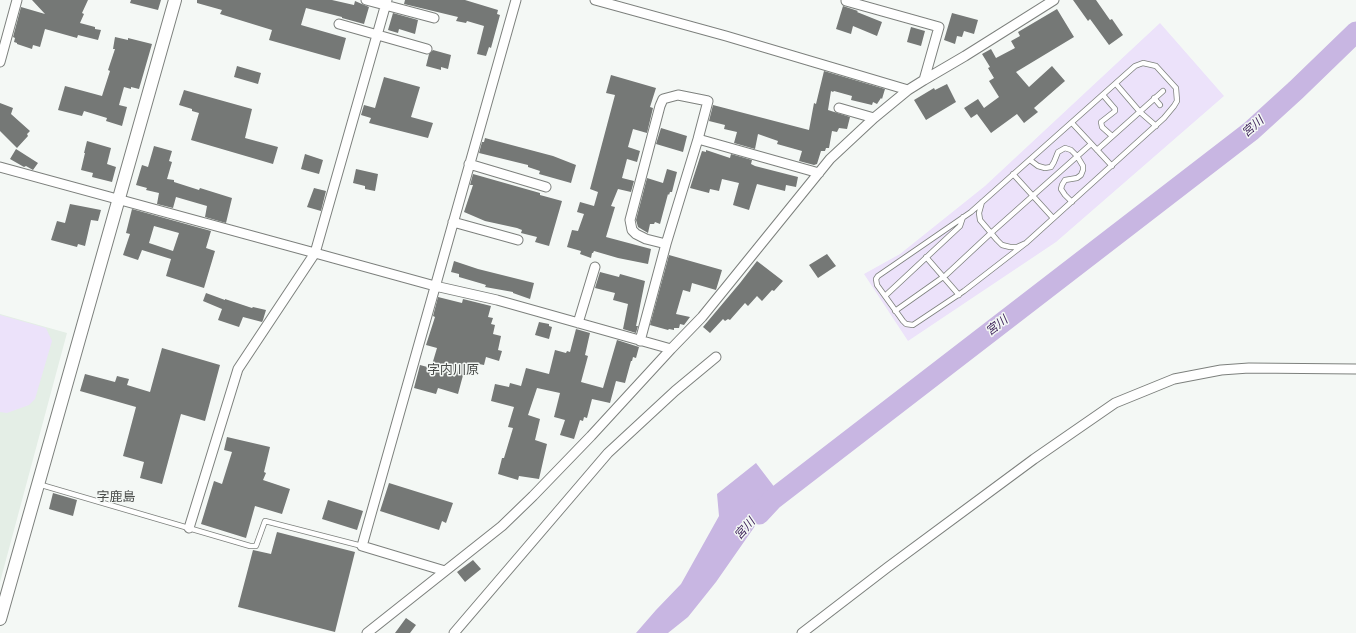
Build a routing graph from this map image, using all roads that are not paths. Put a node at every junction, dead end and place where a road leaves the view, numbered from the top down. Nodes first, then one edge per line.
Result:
1 (17, 0) edge
2 (175, 0) edge
3 (366, 0) edge
4 (516, 0) edge
5 (595, 0) edge
6 (1054, 0) edge
7 (846, 1) edge
8 (386, 3) edge
9 (434, 18) dead end
10 (339, 24) dead end
11 (377, 34) junction
12 (426, 49) dead end
13 (0, 62) edge
14 (924, 80) junction
15 (1116, 84) junction
16 (908, 90) junction
17 (1163, 91) dead end
18 (1103, 95) junction
19 (1154, 98) junction
20 (1160, 105) dead end
21 (839, 108) dead end
22 (1140, 112) junction
23 (874, 118) junction
24 (1072, 123) junction
25 (1156, 126) junction
26 (1112, 136) junction
27 (698, 139) junction
28 (1091, 144) junction
29 (1097, 150) junction
30 (1078, 156) junction
31 (1030, 160) junction
32 (469, 164) junction
33 (1112, 166) junction
34 (0, 167) edge
35 (819, 173) junction
36 (1013, 174) junction
37 (546, 187) dead end
38 (1033, 196) junction
39 (119, 199) junction
40 (982, 202) junction
41 (1072, 202) junction
42 (964, 217) junction
43 (1053, 218) junction
44 (453, 222) junction
45 (991, 232) junction
46 (518, 240) dead end
47 (1026, 243) junction
48 (666, 244) junction
49 (315, 253) junction
50 (926, 258) junction
51 (595, 267) dead end
52 (942, 277) junction
53 (435, 286) junction
54 (959, 295) junction
55 (885, 296) junction
56 (895, 310) junction
57 (578, 322) junction
58 (640, 341) junction
59 (671, 349) junction
60 (716, 357) dead end
61 (1356, 369) edge
62 (38, 484) junction
63 (189, 528) junction
64 (362, 546) junction
65 (445, 571) junction
66 (0, 619) edge
67 (367, 633) edge
68 (454, 633) edge
69 (802, 633) edge

1 - 13 street
2 - 39 street
3 - 8 street
4 - 32 street
5 - 16 street
6 - 14 street
7 - 14 street
8 - 9 street
8 - 11 street
10 - 11 street
11 - 12 street
11 - 49 street
14 - 16 street
15 - 18 lane
15 - 22 lane
15 - 25 lane
16 - 23 street
17 - 19 lane
18 - 24 lane
18 - 26 lane
19 - 20 lane
19 - 22 lane
21 - 23 street
22 - 25 lane
22 - 26 lane
23 - 35 street
24 - 28 lane
24 - 31 lane
25 - 33 lane
26 - 29 lane
27 - 35 street
27 - 48 street
27 - 48 street
28 - 29 lane
28 - 30 lane
29 - 33 lane
30 - 31 lane
30 - 38 lane
30 - 41 lane
31 - 36 lane
32 - 37 street
32 - 44 street
33 - 41 lane
34 - 39 street
35 - 59 street
36 - 38 lane
36 - 40 lane
38 - 43 lane
38 - 45 lane
39 - 49 street
39 - 62 street
40 - 42 lane
40 - 45 lane
41 - 43 lane
42 - 50 lane
42 - 55 lane
43 - 47 lane
44 - 46 street
44 - 53 street
45 - 47 lane
45 - 52 lane
47 - 54 lane
48 - 58 street
49 - 53 street
49 - 63 street
50 - 52 lane
50 - 55 lane
51 - 57 street
52 - 54 lane
52 - 56 lane
53 - 57 street
53 - 64 street
54 - 56 lane
55 - 56 lane
57 - 58 street
58 - 59 street
59 - 65 street
60 - 68 street
61 - 69 street
62 - 63 lane
62 - 66 street
63 - 64 lane
64 - 65 street
65 - 67 street

